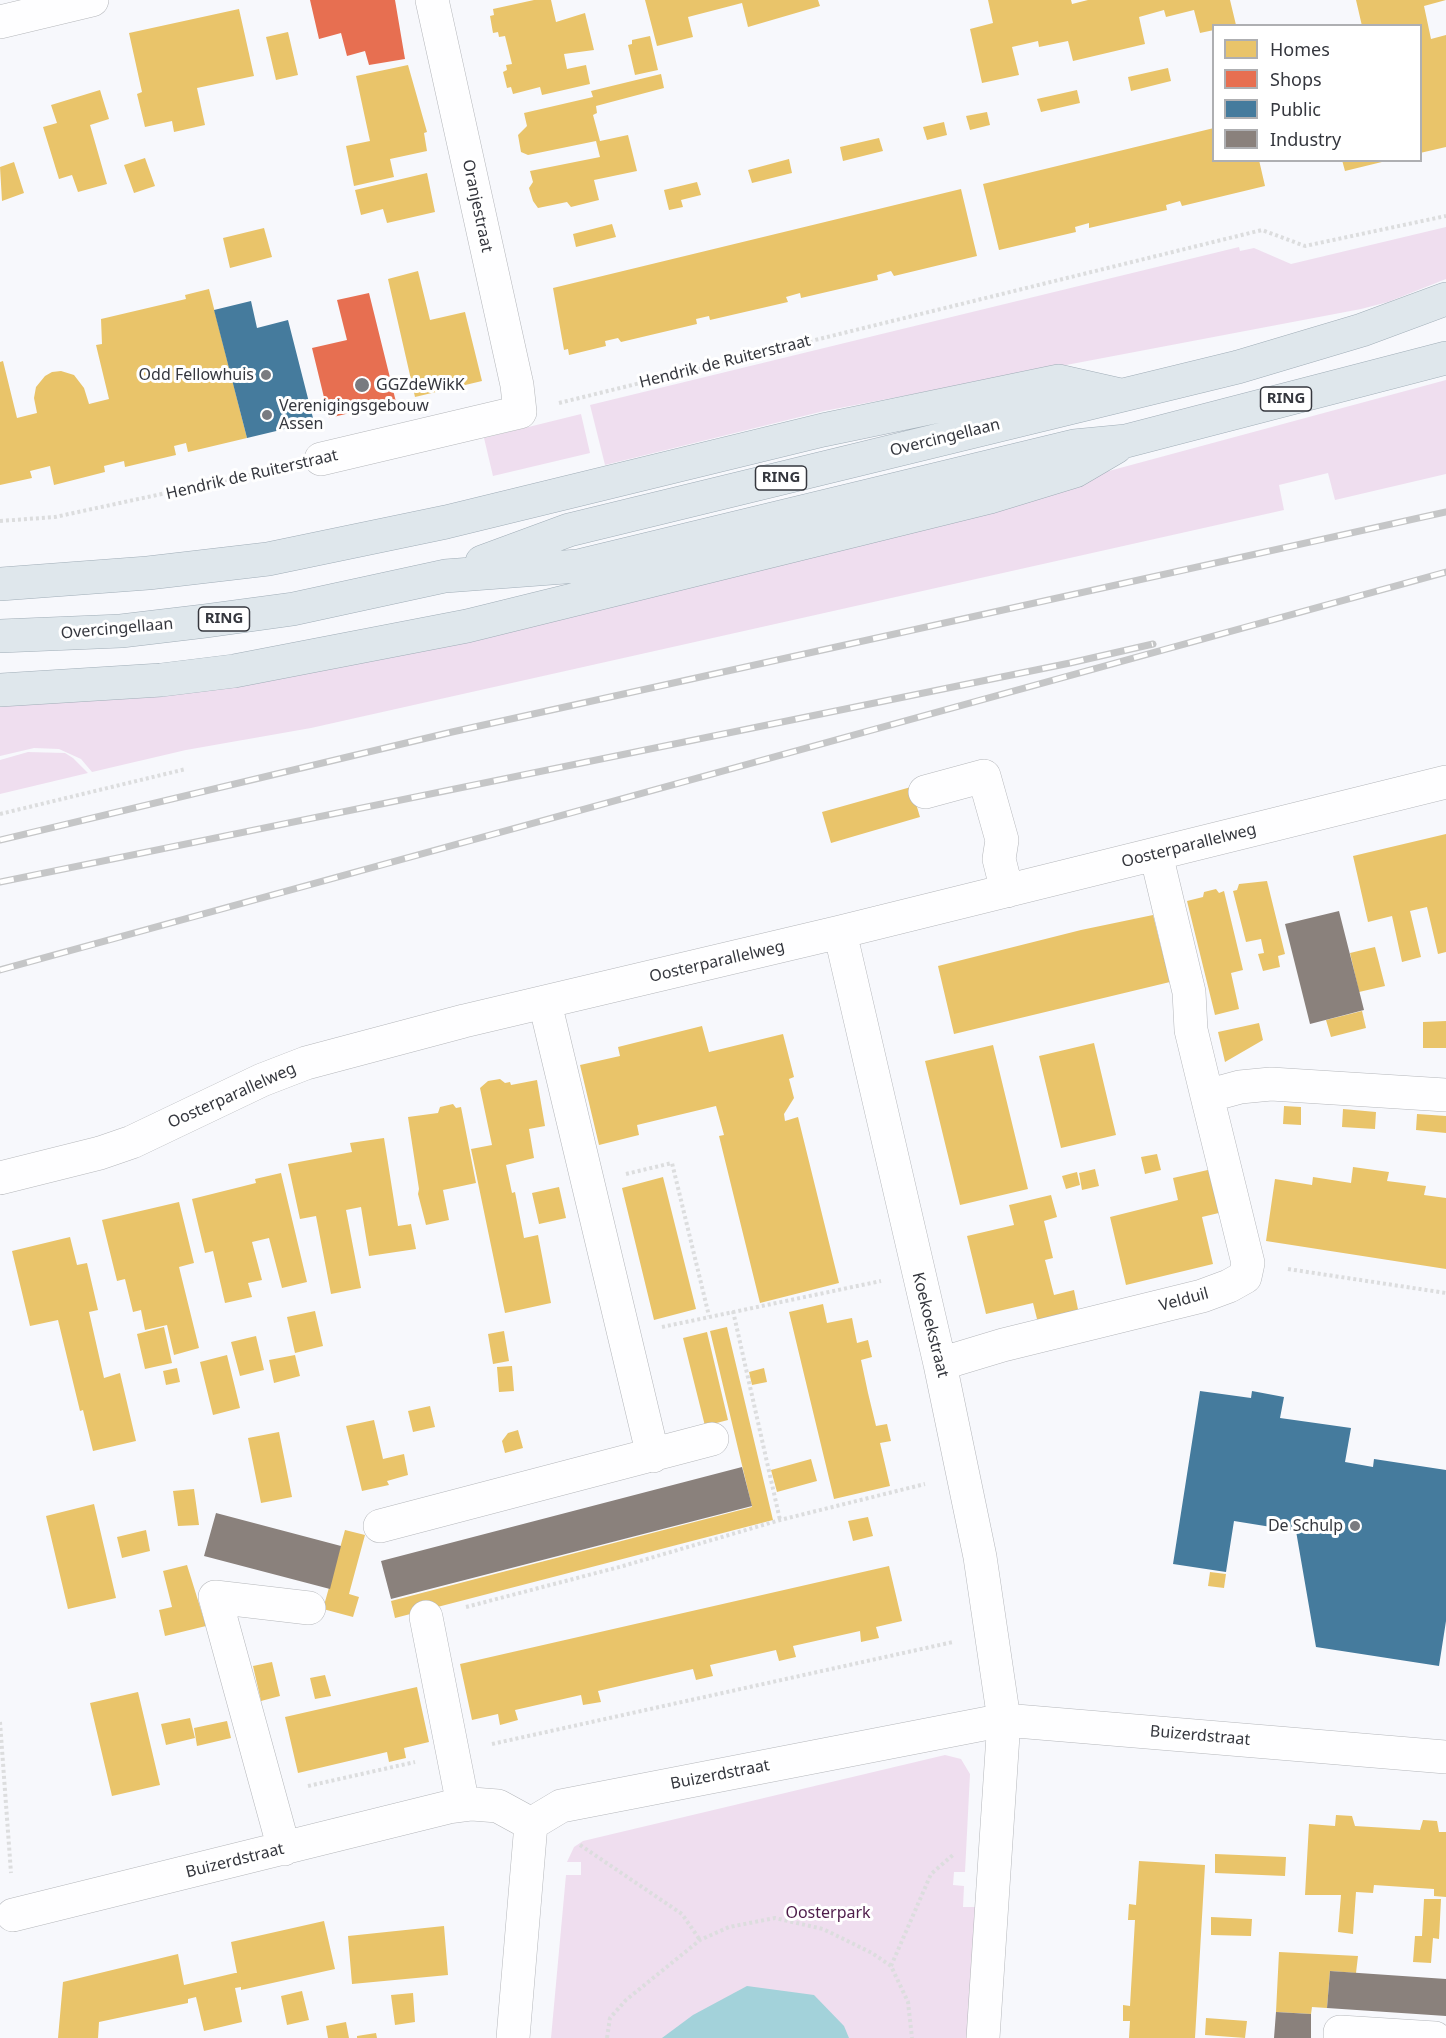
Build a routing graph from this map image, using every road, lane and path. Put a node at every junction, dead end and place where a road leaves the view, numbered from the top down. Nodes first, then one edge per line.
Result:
1 (92, 0) edge
2 (432, 0) edge
3 (0, 22) edge
4 (1446, 216) edge
5 (1446, 299) edge
6 (1446, 358) edge
7 (1121, 395) junction
8 (520, 412) junction
9 (1126, 441) junction
10 (321, 459) joint
11 (0, 521) edge
12 (445, 576) junction
13 (0, 584) edge
14 (0, 636) edge
15 (0, 690) edge
16 (186, 769) dead end
17 (1446, 782) edge
18 (925, 792) dead end
19 (0, 814) edge
20 (1156, 854) junction
21 (1007, 891) junction
22 (840, 932) junction
23 (545, 1003) junction
24 (1446, 1095) edge
25 (1207, 1096) junction
26 (0, 1178) edge
27 (588, 1184) junction
28 (1248, 1263) junction
29 (917, 1273) junction
30 (1446, 1293) edge
31 (733, 1311) junction
32 (709, 1316) junction
33 (625, 1336) junction
34 (940, 1364) junction
35 (712, 1439) dead end
36 (653, 1456) junction
37 (963, 1475) junction
38 (780, 1520) junction
39 (380, 1526) dead end
40 (309, 1608) dead end
41 (426, 1617) joint
42 (995, 1660) junction
43 (1004, 1720) junction
44 (0, 1722) edge
45 (452, 1753) junction
46 (1446, 1757) edge
47 (268, 1796) junction
48 (463, 1805) junction
49 (531, 1824) junction
50 (574, 1842) dead end
51 (284, 1849) junction
52 (956, 1853) dead end
53 (13, 1915) joint
54 (700, 1940) junction
55 (891, 1966) junction
56 (513, 2038) edge
57 (607, 2038) edge
58 (912, 2038) edge
59 (983, 2038) edge
60 (1340, 2038) edge
61 (1436, 2038) edge

1 - 3 street
2 - 8 street, Oranjestraat
4 - 8 path, Hendrik de Ruiterstraat
5 - 7 main road, Overcingellaan / RING
6 - 9 main road, Overcingellaan / RING
7 - 12 main road, Overcingellaan / RING
7 - 13 main road
8 - 10 street, Hendrik de Ruiterstraat
9 - 12 main road, Overcingellaan / RING
9 - 15 main road
10 - 11 path, Hendrik de Ruiterstraat
12 - 14 main road, Overcingellaan / RING
16 - 19 path
17 - 20 street, Oosterparallelweg
18 - 21 street
20 - 21 street, Oosterparallelweg
20 - 25 street
21 - 22 street, Oosterparallelweg
22 - 23 street, Oosterparallelweg
22 - 29 street, Koekoekstraat
23 - 26 street, Oosterparallelweg
23 - 27 street
24 - 25 street
25 - 28 street
27 - 32 path
27 - 33 street
28 - 30 path
28 - 34 street, Velduil
29 - 31 path
29 - 34 street, Koekoekstraat
31 - 32 path
31 - 38 path
32 - 33 path
33 - 36 street
34 - 37 street, Koekoekstraat
35 - 36 street
36 - 39 street
37 - 38 path
37 - 42 street, Koekoekstraat
38 - 41 path
40 - 47 street
41 - 45 street
42 - 43 street, Koekoekstraat
42 - 45 path
43 - 46 street, Buizerdstraat
43 - 49 street, Buizerdstraat
43 - 59 street
44 - 53 path
45 - 47 path
45 - 48 street
47 - 51 street
48 - 49 street, Buizerdstraat
48 - 51 street, Buizerdstraat
49 - 56 street
50 - 54 path
51 - 53 street, Buizerdstraat
52 - 55 path
54 - 55 path
54 - 57 path
55 - 58 path
60 - 61 street

